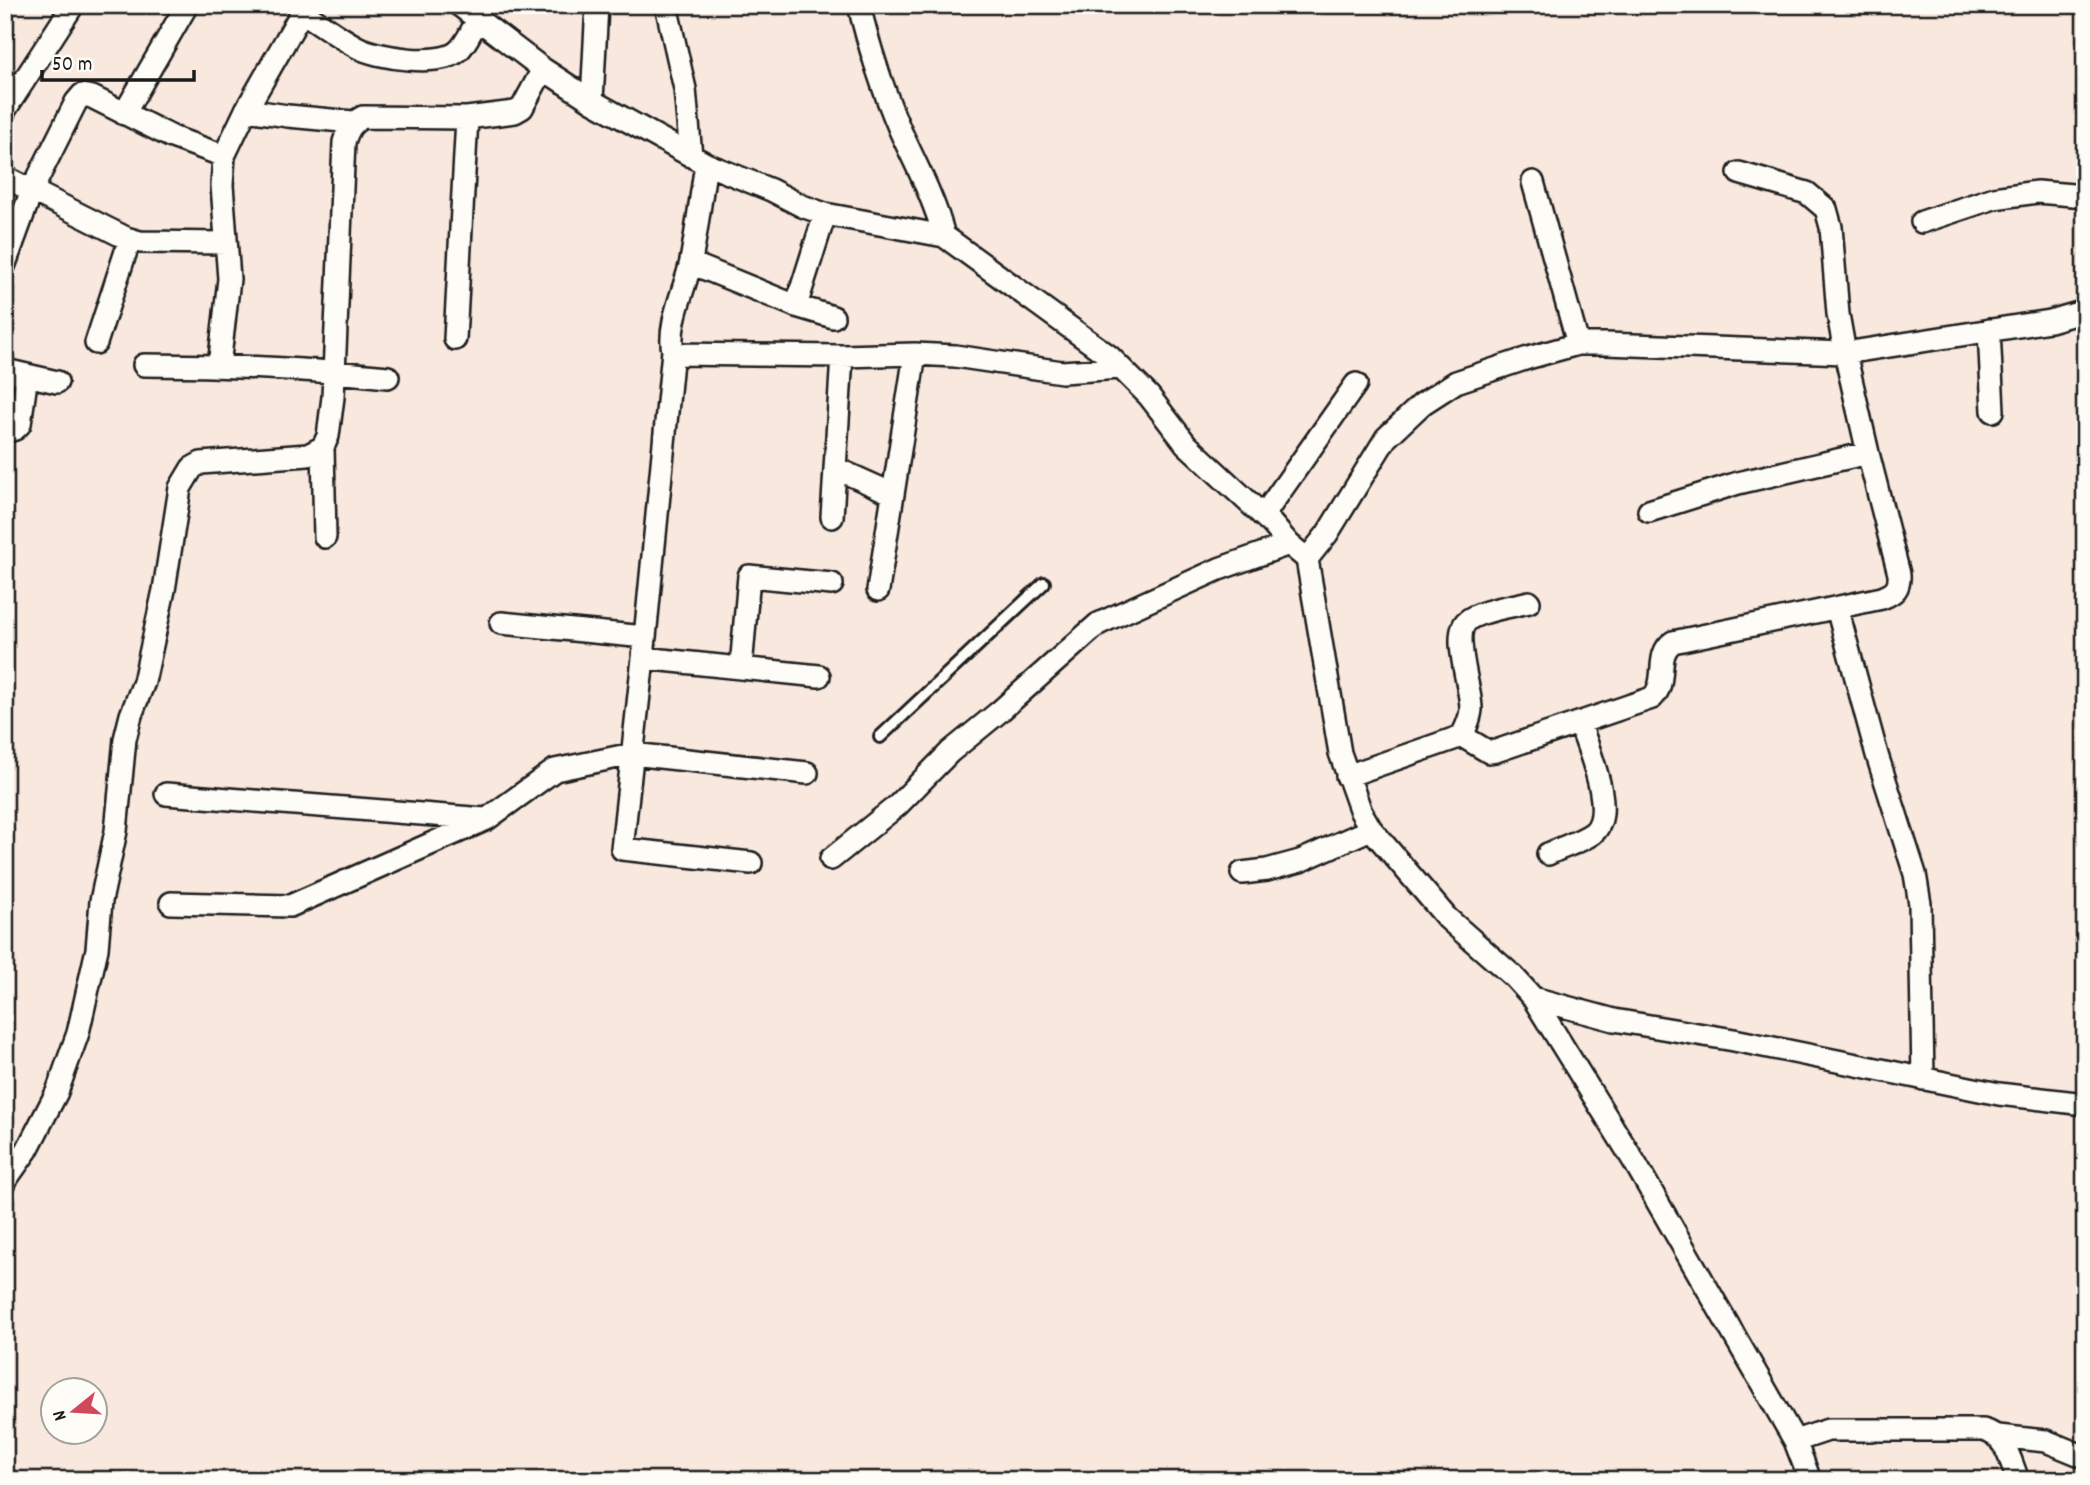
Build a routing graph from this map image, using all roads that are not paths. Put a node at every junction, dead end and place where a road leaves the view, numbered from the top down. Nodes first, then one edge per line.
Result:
1 (73, 5) edge
2 (187, 5) edge
3 (459, 5) edge
4 (597, 5) edge
5 (666, 5) edge
6 (859, 5) edge
7 (304, 8) edge
8 (478, 19) junction
9 (543, 69) junction
10 (593, 101) junction
11 (5, 110) edge
12 (246, 110) junction
13 (124, 114) junction
14 (467, 118) junction
15 (353, 122) junction
16 (224, 156) junction
17 (699, 160) junction
18 (1739, 173) dead end
19 (5, 177) edge
20 (1533, 182) dead end
21 (32, 190) junction
22 (2085, 196) edge
23 (825, 214) junction
24 (1922, 222) dead end
25 (944, 236) junction
26 (130, 239) junction
27 (226, 243) junction
28 (691, 263) junction
29 (5, 264) edge
30 (796, 306) junction
31 (2085, 311) edge
32 (833, 317) dead end
33 (1989, 330) junction
34 (455, 339) dead end
35 (96, 343) dead end
36 (1578, 345) junction
37 (673, 351) junction
38 (1845, 353) junction
39 (915, 354) junction
40 (842, 356) junction
41 (144, 365) dead end
42 (219, 366) junction
43 (1120, 368) junction
44 (5, 370) edge
45 (334, 371) junction
46 (27, 375) junction
47 (388, 377) dead end
48 (57, 382) dead end
49 (1356, 384) dead end
50 (1993, 411) dead end
51 (5, 432) edge
52 (323, 447) junction
53 (1868, 453) junction
54 (835, 468) junction
55 (893, 494) junction
56 (1649, 511) dead end
57 (1263, 516) junction
58 (832, 517) dead end
59 (325, 537) dead end
60 (1289, 544) junction
61 (1307, 559) junction
62 (1044, 583) dead end
63 (832, 584) dead end
64 (878, 590) dead end
65 (1529, 603) dead end
66 (1837, 608) junction
67 (501, 623) dead end
68 (645, 637) junction
69 (643, 658) junction
70 (741, 668) junction
71 (819, 676) dead end
72 (1580, 724) junction
73 (1462, 736) junction
74 (880, 737) dead end
75 (632, 754) junction
76 (807, 773) dead end
77 (1347, 776) junction
78 (166, 794) dead end
79 (487, 819) junction
80 (1371, 829) junction
81 (1548, 854) dead end
82 (831, 859) dead end
83 (751, 863) dead end
84 (1242, 873) dead end
85 (171, 903) dead end
86 (1533, 998) junction
87 (1923, 1079) junction
88 (2085, 1104) edge
89 (5, 1181) edge
90 (1998, 1437) junction
91 (1795, 1441) junction
92 (2085, 1457) edge
93 (1810, 1480) edge
94 (2018, 1480) edge

1 - 11 street
2 - 13 street
3 - 8 street
4 - 10 street
5 - 17 street
6 - 25 street
7 - 8 street
7 - 12 street
8 - 9 street
9 - 10 street
9 - 14 street
10 - 17 street
12 - 15 street
12 - 16 street
13 - 16 street
13 - 21 street
14 - 15 street
14 - 34 street
15 - 45 street
16 - 27 street
17 - 23 street
17 - 28 street
18 - 38 street
19 - 21 street
20 - 36 street
21 - 26 street
21 - 29 street
22 - 24 street
23 - 25 street
23 - 30 street
25 - 43 street
26 - 27 street
26 - 35 street
27 - 42 street
28 - 30 street
28 - 37 street
30 - 32 street
31 - 33 street
33 - 38 street
33 - 50 street
36 - 38 street
36 - 61 street
37 - 40 street
37 - 68 street
38 - 53 street
39 - 40 street
39 - 43 street
39 - 55 street
40 - 54 street
41 - 42 street
42 - 45 street
43 - 57 street
44 - 46 street
45 - 47 street
45 - 52 street
46 - 48 street
46 - 51 street
49 - 57 street
52 - 59 street
52 - 89 street
53 - 56 street
53 - 66 street
54 - 55 street
54 - 58 street
55 - 64 street
57 - 60 street
60 - 61 street
60 - 82 street
61 - 77 street
62 - 74 lane
63 - 70 street
65 - 73 street
66 - 72 street
66 - 87 street
67 - 68 street
68 - 69 street
69 - 70 street
69 - 75 street
70 - 71 street
72 - 73 street
72 - 81 street
73 - 77 street
75 - 76 street
75 - 79 street
75 - 83 street
77 - 80 street
78 - 79 street
79 - 85 street
80 - 84 street
80 - 86 street
86 - 87 street
86 - 91 street
87 - 88 street
90 - 91 street
90 - 92 street
90 - 94 street
91 - 93 street

